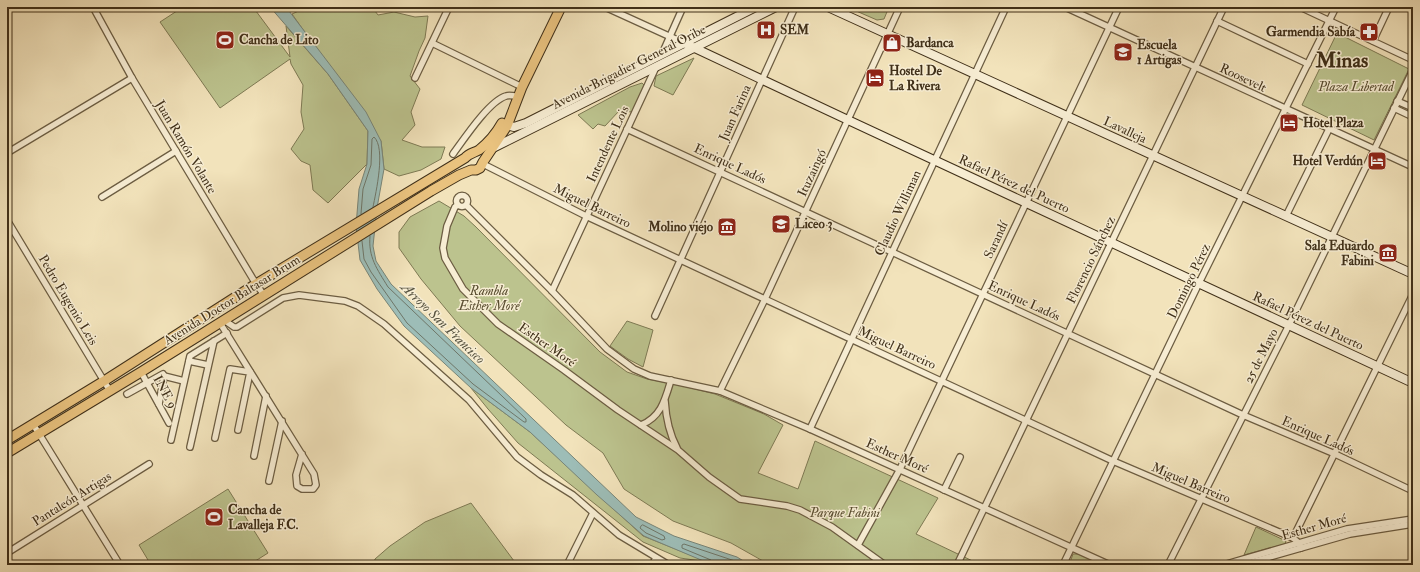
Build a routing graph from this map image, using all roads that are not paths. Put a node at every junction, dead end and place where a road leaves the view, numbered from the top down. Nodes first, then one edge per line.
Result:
1 (93, 7) edge
2 (449, 7) edge
3 (561, 7) edge
4 (606, 7) edge
5 (683, 7) edge
6 (756, 7) edge
7 (776, 7) edge
8 (795, 7) edge
9 (828, 7) edge
10 (900, 7) edge
11 (1006, 7) edge
12 (1065, 7) edge
13 (1118, 7) edge
14 (1224, 7) edge
15 (1300, 7) edge
16 (1336, 7) edge
17 (1389, 7) edge
18 (1217, 21) junction
19 (1329, 21) junction
20 (1109, 28) junction
21 (888, 34) junction
22 (670, 37) junction
23 (1373, 41) junction
24 (432, 43) junction
25 (684, 43) junction
26 (694, 47) junction
27 (662, 54) junction
28 (1413, 60) edge
29 (1308, 64) junction
30 (656, 66) junction
31 (1195, 67) junction
32 (1413, 70) edge
33 (975, 74) junction
34 (132, 78) junction
35 (415, 78) dead end
36 (762, 79) junction
37 (522, 87) junction
38 (516, 96) junction
39 (1397, 101) junction
40 (1394, 108) junction
41 (1413, 108) edge
42 (1286, 109) junction
43 (548, 116) junction
44 (1067, 116) junction
45 (1413, 117) edge
46 (848, 120) junction
47 (504, 125) junction
48 (627, 128) junction
49 (1329, 129) junction
50 (494, 148) junction
51 (1374, 149) junction
52 (176, 152) junction
53 (7, 153) edge
54 (453, 154) dead end
55 (469, 155) junction
56 (1153, 156) junction
57 (935, 160) junction
58 (483, 163) junction
59 (1413, 167) edge
60 (471, 170) junction
61 (720, 172) junction
62 (1242, 196) junction
63 (102, 197) dead end
64 (1026, 202) junction
65 (458, 205) junction
66 (466, 205) junction
67 (806, 212) junction
68 (586, 216) junction
69 (1286, 216) junction
70 (7, 220) edge
71 (1331, 237) junction
72 (1112, 242) junction
73 (892, 252) junction
74 (680, 260) junction
75 (1413, 274) edge
76 (1199, 283) junction
77 (256, 284) junction
78 (552, 290) junction
79 (983, 294) junction
80 (1413, 294) edge
81 (264, 295) junction
82 (765, 299) junction
83 (655, 316) dead end
84 (222, 322) junction
85 (1289, 325) junction
86 (227, 333) junction
87 (1068, 333) junction
88 (852, 340) junction
89 (214, 341) junction
90 (189, 358) junction
91 (208, 365) junction
92 (1378, 366) junction
93 (141, 372) junction
94 (250, 372) junction
95 (1155, 374) junction
96 (164, 375) junction
97 (184, 380) junction
98 (671, 380) junction
99 (104, 381) junction
100 (941, 381) junction
101 (148, 383) junction
102 (1413, 383) edge
103 (110, 391) junction
104 (720, 391) junction
105 (127, 394) dead end
106 (266, 396) junction
107 (665, 401) junction
108 (158, 404) junction
109 (1244, 415) junction
110 (282, 421) junction
111 (1026, 421) junction
112 (33, 424) junction
113 (169, 424) dead end
114 (640, 425) junction
115 (810, 429) junction
116 (238, 430) dead end
117 (39, 433) junction
118 (215, 438) dead end
119 (7, 440) edge
120 (171, 440) dead end
121 (190, 447) dead end
122 (678, 450) junction
123 (7, 453) edge
124 (302, 454) junction
125 (1334, 454) junction
126 (254, 456) dead end
127 (960, 457) dead end
128 (1113, 461) junction
129 (149, 464) dead end
130 (900, 469) junction
131 (269, 480) dead end
132 (944, 490) junction
133 (1413, 491) edge
134 (1201, 499) junction
135 (83, 505) junction
136 (984, 508) junction
137 (593, 513) junction
138 (1412, 521) edge
139 (1293, 538) junction
140 (858, 545) junction
141 (1300, 545) junction
142 (1071, 548) junction
143 (7, 553) edge
144 (656, 558) junction
145 (120, 565) edge
146 (567, 565) edge
147 (652, 565) edge
148 (669, 565) edge
149 (885, 565) edge
150 (957, 565) edge
151 (1063, 565) edge
152 (1110, 565) edge
153 (1168, 565) edge
154 (1223, 565) edge
155 (1242, 565) edge

1 - 34 street, Juan Ramón Volante
2 - 24 street
3 - 37 highway
4 - 22 street, Rafael Pérez del Puerto
5 - 22 street, Intendente Lois
6 - 25 main road, Avenida Brigadier General Oribe
7 - 26 main road, Avenida Brigadier General Oribe
8 - 36 street, Juan Farina
9 - 21 main road, Lavalleja
10 - 21 street, Ituzaingó
11 - 33 street, Claudio Williman
12 - 20 street, Roosevelt
13 - 20 street, Sarandí
14 - 18 street, Florencio Sánchez
15 - 19 street
16 - 19 street, Domingo Pérez
17 - 23 street
18 - 29 street
18 - 31 street, Florencio Sánchez
19 - 23 street
19 - 29 street, Domingo Pérez
20 - 31 street, Roosevelt
20 - 44 street, Sarandí
21 - 33 main road, Lavalleja
21 - 46 street, Ituzaingó
22 - 25 street, Rafael Pérez del Puerto
22 - 27 street, Intendente Lois
23 - 28 street
24 - 35 street
24 - 37 street
25 - 26 main road, Rafael Pérez del Puerto
25 - 27 main road, Avenida Brigadier General Oribe
26 - 30 main road, Avenida Brigadier General Oribe
26 - 36 main road, Rafael Pérez del Puerto
27 - 30 street, Intendente Lois
27 - 43 main road, Avenida Brigadier General Oribe
29 - 42 street, Domingo Pérez
30 - 43 main road, Avenida Brigadier General Oribe
30 - 48 street, Intendente Lois
31 - 42 street, Roosevelt
31 - 56 street, Florencio Sánchez
32 - 39 street, 25 de Mayo
33 - 44 main road, Lavalleja
33 - 57 street, Claudio Williman
34 - 52 street, Juan Ramón Volante
34 - 53 street
36 - 46 main road, Rafael Pérez del Puerto
36 - 61 street, Juan Farina
37 - 38 highway
37 - 47 highway
38 - 47 highway
38 - 54 street
39 - 40 street, 25 de Mayo
39 - 41 street
40 - 45 street
40 - 51 street, 25 de Mayo
42 - 49 street, Roosevelt
42 - 62 street, Domingo Pérez
43 - 47 main road, Avenida Brigadier General Oribe
43 - 50 main road, Avenida Brigadier General Oribe
44 - 56 main road, Lavalleja
44 - 64 street, Sarandí
46 - 57 main road, Rafael Pérez del Puerto
46 - 67 street, Ituzaingó
47 - 50 highway
47 - 55 highway, Avenida Doctor Baltasar Brum
48 - 61 street, Enrique Ladós
48 - 68 street, Intendente Lois
49 - 51 street, Roosevelt
49 - 69 street
50 - 58 highway
51 - 59 street, Roosevelt
51 - 71 street, 25 de Mayo
52 - 63 street
52 - 77 street, Juan Ramón Volante
55 - 58 highway
55 - 60 highway
55 - 77 highway, Avenida Doctor Baltasar Brum
56 - 62 main road, Lavalleja
56 - 72 street, Florencio Sánchez
57 - 64 main road, Rafael Pérez del Puerto
57 - 73 street, Claudio Williman
58 - 60 highway
58 - 68 street, Miguel Barreiro
60 - 81 highway, Avenida Doctor Baltasar Brum
61 - 67 street, Enrique Ladós
61 - 74 street, Juan Farina
62 - 69 main road, Lavalleja
62 - 76 street, Domingo Pérez
64 - 72 main road, Rafael Pérez del Puerto
64 - 79 street, Sarandí
65 - 66 street
65 - 66 street
65 - 114 street, Esther Moré
66 - 78 street, Esther Moré
67 - 73 street, Enrique Ladós
67 - 82 street, Ituzaingó
68 - 74 street, Miguel Barreiro
68 - 78 street, Intendente Lois
69 - 71 main road, Lavalleja
70 - 99 street, Pedro Eugenio Leis
71 - 75 main road, Lavalleja
71 - 85 street, 25 de Mayo
72 - 76 main road, Rafael Pérez del Puerto
72 - 87 street, Florencio Sánchez
73 - 79 street, Enrique Ladós
73 - 88 street, Claudio Williman
74 - 82 street, Miguel Barreiro
74 - 83 street, Juan Farina
76 - 85 main road, Rafael Pérez del Puerto
76 - 95 street, Domingo Pérez
77 - 81 street, Juan Ramón Volante
77 - 99 highway, Avenida Doctor Baltasar Brum
78 - 98 street, Esther Moré
79 - 87 street, Enrique Ladós
79 - 100 street, Sarandí
80 - 92 street
81 - 84 highway, Avenida Doctor Baltasar Brum
82 - 88 street, Miguel Barreiro
82 - 104 street, Ituzaingó
84 - 86 street
84 - 93 highway, Avenida Doctor Baltasar Brum
84 - 137 street
85 - 92 main road, Rafael Pérez del Puerto
85 - 109 street, 25 de Mayo
86 - 89 street, Avenida Doctor Baltasar Brum
86 - 94 street
87 - 95 street, Enrique Ladós
87 - 111 street, Florencio Sánchez
88 - 100 street, Miguel Barreiro
88 - 115 street, Claudio Williman
89 - 90 street, Avenida Doctor Baltasar Brum
89 - 91 street
90 - 91 street
90 - 97 street
91 - 121 street
92 - 102 main road, Rafael Pérez del Puerto
92 - 125 street
93 - 101 street, INE 9
93 - 103 highway, Avenida Doctor Baltasar Brum
94 - 106 street
94 - 116 street
94 - 118 street
95 - 109 street, Enrique Ladós
95 - 128 street, Domingo Pérez
96 - 97 street
96 - 101 street
96 - 108 street
97 - 120 street
98 - 104 street, Esther Moré
98 - 107 street, Esther Moré
99 - 103 street, Pedro Eugenio Leis
99 - 112 highway, Avenida Doctor Baltasar Brum
100 - 111 street, Miguel Barreiro
100 - 130 street, Sarandí
101 - 105 street
101 - 108 street, INE 9
103 - 117 highway, Avenida Doctor Baltasar Brum
104 - 115 street, Esther Moré
106 - 110 street
106 - 126 street
107 - 114 street, Esther Moré
107 - 122 street, Esther Moré
108 - 113 street, INE 9
109 - 125 street, Enrique Ladós
109 - 134 street, 25 de Mayo
110 - 124 street
110 - 131 street
111 - 128 street, Miguel Barreiro
111 - 136 street, Florencio Sánchez
112 - 117 street
112 - 119 highway, Avenida Doctor Baltasar Brum
114 - 122 street, Esther Moré
115 - 130 street, Esther Moré
117 - 123 highway, Avenida Doctor Baltasar Brum
117 - 135 street
122 - 140 street, Esther Moré
124 - 124 street
125 - 133 street, Enrique Ladós
125 - 139 street
127 - 132 street
128 - 134 street, Miguel Barreiro
128 - 142 street, Domingo Pérez
129 - 135 street, Pantaleón Artigas
130 - 132 street, Esther Moré
130 - 140 street, Sarandí
132 - 136 street, Esther Moré
134 - 139 street, Miguel Barreiro
134 - 153 street, 25 de Mayo
135 - 143 street, Pantaleón Artigas
135 - 145 street
136 - 142 street, Esther Moré
136 - 150 street, Florencio Sánchez
137 - 144 street
137 - 146 street
138 - 141 street, Esther Moré
139 - 141 street, Miguel Barreiro
140 - 149 street, Esther Moré
141 - 154 street, Esther Moré
141 - 155 street, Esther Moré
142 - 151 street, Domingo Pérez
142 - 152 street, Esther Moré
144 - 147 street
144 - 148 street

